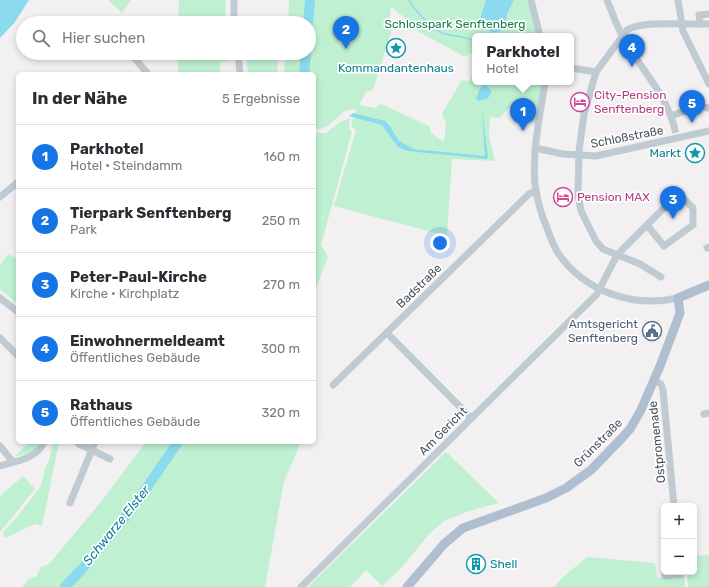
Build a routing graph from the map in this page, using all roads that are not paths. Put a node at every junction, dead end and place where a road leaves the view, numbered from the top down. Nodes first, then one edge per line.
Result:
1 (234, 0) edge
2 (531, 0) edge
3 (607, 0) edge
4 (678, 0) edge
5 (709, 14) edge
6 (234, 16) edge
7 (681, 24) junction
8 (700, 24) junction
9 (709, 24) edge
10 (539, 33) edge
11 (622, 36) junction
12 (136, 60) edge
13 (239, 60) edge
14 (574, 68) edge
15 (146, 72) edge
16 (240, 72) edge
17 (596, 72) junction
18 (707, 73) edge
19 (709, 84) edge
20 (545, 85) edge
21 (709, 108) edge
22 (673, 116) junction
23 (674, 126) tunnel mouth
24 (709, 131) edge
25 (535, 148) junction
26 (579, 155) junction
27 (16, 184) edge
28 (536, 191) junction
29 (0, 197) edge
30 (647, 225) junction
31 (617, 255) junction
32 (661, 277) dead end
33 (709, 285) edge
34 (600, 289) junction
35 (0, 298) edge
36 (678, 298) junction
37 (16, 310) edge
38 (387, 333) junction
39 (0, 338) edge
40 (16, 354) edge
41 (654, 380) junction
42 (333, 385) dead end
43 (471, 418) junction
44 (43, 444) edge
45 (79, 444) dead end
46 (94, 444) edge
47 (0, 446) edge
48 (92, 450) junction
49 (110, 459) dead end
50 (13, 462) junction
51 (0, 466) edge
52 (70, 503) dead end
53 (674, 503) edge
54 (301, 587) edge
55 (407, 587) edge

1 - 6 street
2 - 10 street
3 - 11 street
4 - 7 street
5 - 8 street
7 - 8 street
7 - 11 street
7 - 18 street
8 - 9 street
11 - 17 street
11 - 22 street
12 - 15 street
13 - 16 street
14 - 17 street
17 - 26 street
18 - 19 street
20 - 25 street
21 - 22 street
22 - 23 street
24 - 26 street, Schloßstraße
25 - 26 street, Schloßstraße
25 - 28 street
26 - 31 street
27 - 29 street
28 - 34 street
28 - 38 street, Badstraße
30 - 30 street, Am Gericht
30 - 31 street, Am Gericht
31 - 32 street
31 - 34 street, Am Gericht
33 - 36 main road
34 - 36 street
34 - 43 street, Am Gericht
35 - 37 street
36 - 41 main road, Grünstraße
38 - 42 street, Badstraße
38 - 43 street
39 - 40 street
41 - 53 street, Ostpromenade
41 - 55 main road, Grünstraße
43 - 54 street, Am Gericht
44 - 50 street
45 - 48 street
46 - 48 street
47 - 50 street
48 - 49 street
48 - 52 street
50 - 51 street

